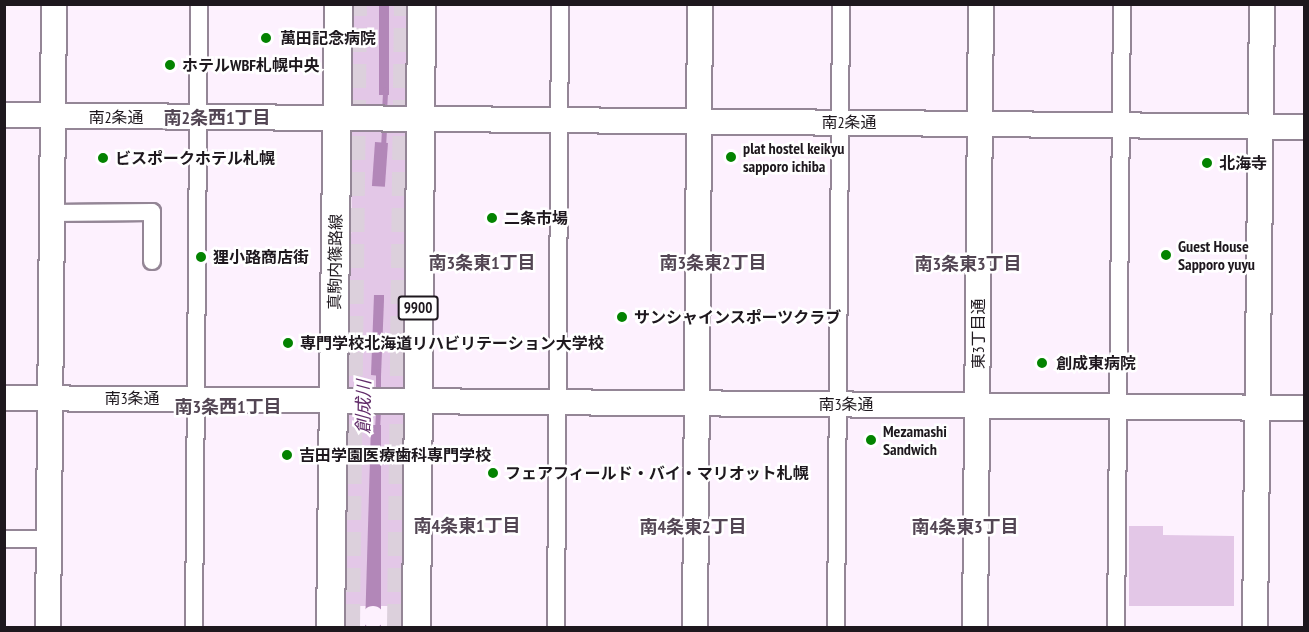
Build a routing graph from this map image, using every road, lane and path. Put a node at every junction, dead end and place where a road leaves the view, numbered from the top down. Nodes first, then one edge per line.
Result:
1 (54, 4) edge
2 (199, 4) edge
3 (338, 4) edge
4 (421, 4) edge
5 (560, 4) edge
6 (700, 4) edge
7 (841, 4) edge
8 (981, 4) edge
9 (1122, 4) edge
10 (1262, 4) edge
11 (4, 115) edge
12 (53, 117) junction
13 (199, 118) junction
14 (337, 118) junction
15 (420, 119) junction
16 (559, 120) junction
17 (700, 122) junction
18 (841, 122) junction
19 (980, 124) junction
20 (1121, 125) junction
21 (1261, 127) junction
22 (1305, 127) edge
23 (52, 213) junction
24 (152, 261) dead end
25 (4, 398) edge
26 (50, 398) junction
27 (196, 399) junction
28 (332, 400) junction
29 (417, 401) junction
30 (557, 402) junction
31 (696, 403) junction
32 (838, 404) junction
33 (978, 405) junction
34 (1118, 406) junction
35 (1258, 408) junction
36 (1305, 408) edge
37 (4, 539) edge
38 (49, 539) junction
39 (48, 627) edge
40 (194, 627) edge
41 (330, 627) edge
42 (416, 627) edge
43 (556, 627) edge
44 (695, 627) edge
45 (836, 627) edge
46 (975, 627) edge
47 (1116, 627) edge
48 (1256, 627) edge

1 - 12 street
2 - 13 street
3 - 14 main road, 真駒内篠路線
4 - 15 main road, 9900
5 - 16 street
6 - 17 street
7 - 18 street
8 - 19 street, 東3丁目通
9 - 20 street
10 - 21 street
11 - 12 street, 南2条通
12 - 13 street, 南2条通
12 - 23 street
13 - 14 street, 南2条通
13 - 27 street
14 - 15 street, 南2条通
14 - 28 main road, 真駒内篠路線
15 - 16 street, 南2条通
15 - 29 main road, 9900
16 - 17 street, 南2条通
16 - 30 street
17 - 18 street, 南2条通
17 - 31 street
18 - 19 street, 南2条通
18 - 32 street
19 - 20 street, 南2条通
19 - 33 street, 東3丁目通
20 - 21 street, 南2条通
20 - 34 street
21 - 22 street, 南2条通
21 - 35 street
23 - 24 street
23 - 26 street
25 - 26 street, 南3条通
26 - 27 street, 南3条通
26 - 38 street
27 - 28 street, 南3条通
27 - 40 street
28 - 29 street, 南3条通
28 - 41 main road, 真駒内篠路線
29 - 30 street, 南3条通
29 - 42 main road, 9900
30 - 31 street, 南3条通
30 - 43 street
31 - 32 street, 南3条通
31 - 44 street
32 - 33 street, 南3条通
32 - 45 street
33 - 34 street, 南3条通
33 - 46 street, 東3丁目通
34 - 35 street, 南3条通
34 - 47 street
35 - 36 street, 南3条通
35 - 48 street
37 - 38 street
38 - 39 street

